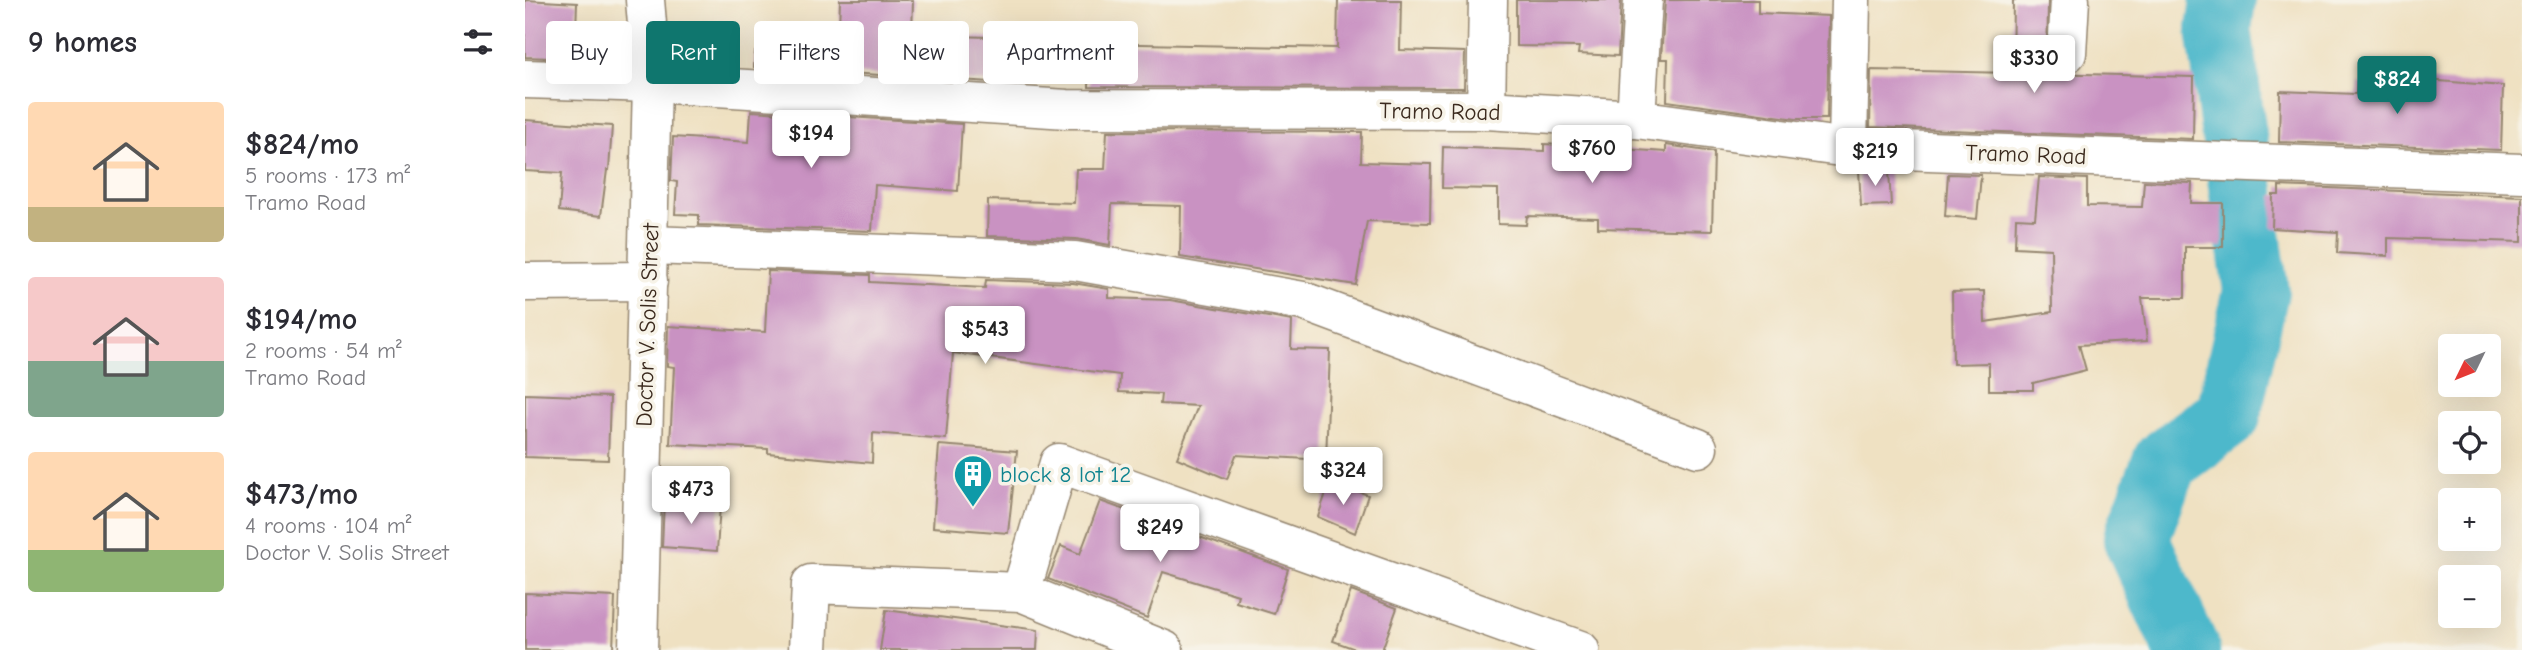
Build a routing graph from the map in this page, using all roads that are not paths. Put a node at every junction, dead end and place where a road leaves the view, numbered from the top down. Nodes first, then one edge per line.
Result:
1 (645, 0) edge
2 (1487, 0) edge
3 (1643, 0) edge
4 (1851, 0) edge
5 (2070, 0) edge
6 (647, 21) edge
7 (2067, 52) dead end
8 (525, 79) edge
9 (646, 83) edge
10 (652, 84) edge
11 (668, 84) edge
12 (1486, 110) junction
13 (1636, 119) junction
14 (1848, 148) junction
15 (2522, 173) edge
16 (649, 263) junction
17 (525, 282) edge
18 (1698, 448) dead end
19 (1021, 592) junction
20 (638, 650) edge
21 (808, 650) edge
22 (1164, 650) edge
23 (1580, 650) edge

1 - 6 street, Doctor V. Solis Street
2 - 12 street
3 - 13 street
4 - 14 street
5 - 7 street
8 - 9 street, Tramo Road
10 - 16 street, Doctor V. Solis Street
11 - 12 street, Tramo Road
12 - 13 street, Tramo Road
13 - 14 street, Tramo Road
14 - 15 street, Tramo Road
16 - 17 street
16 - 18 street
16 - 20 street, Doctor V. Solis Street
19 - 21 street
19 - 22 street
19 - 23 street

